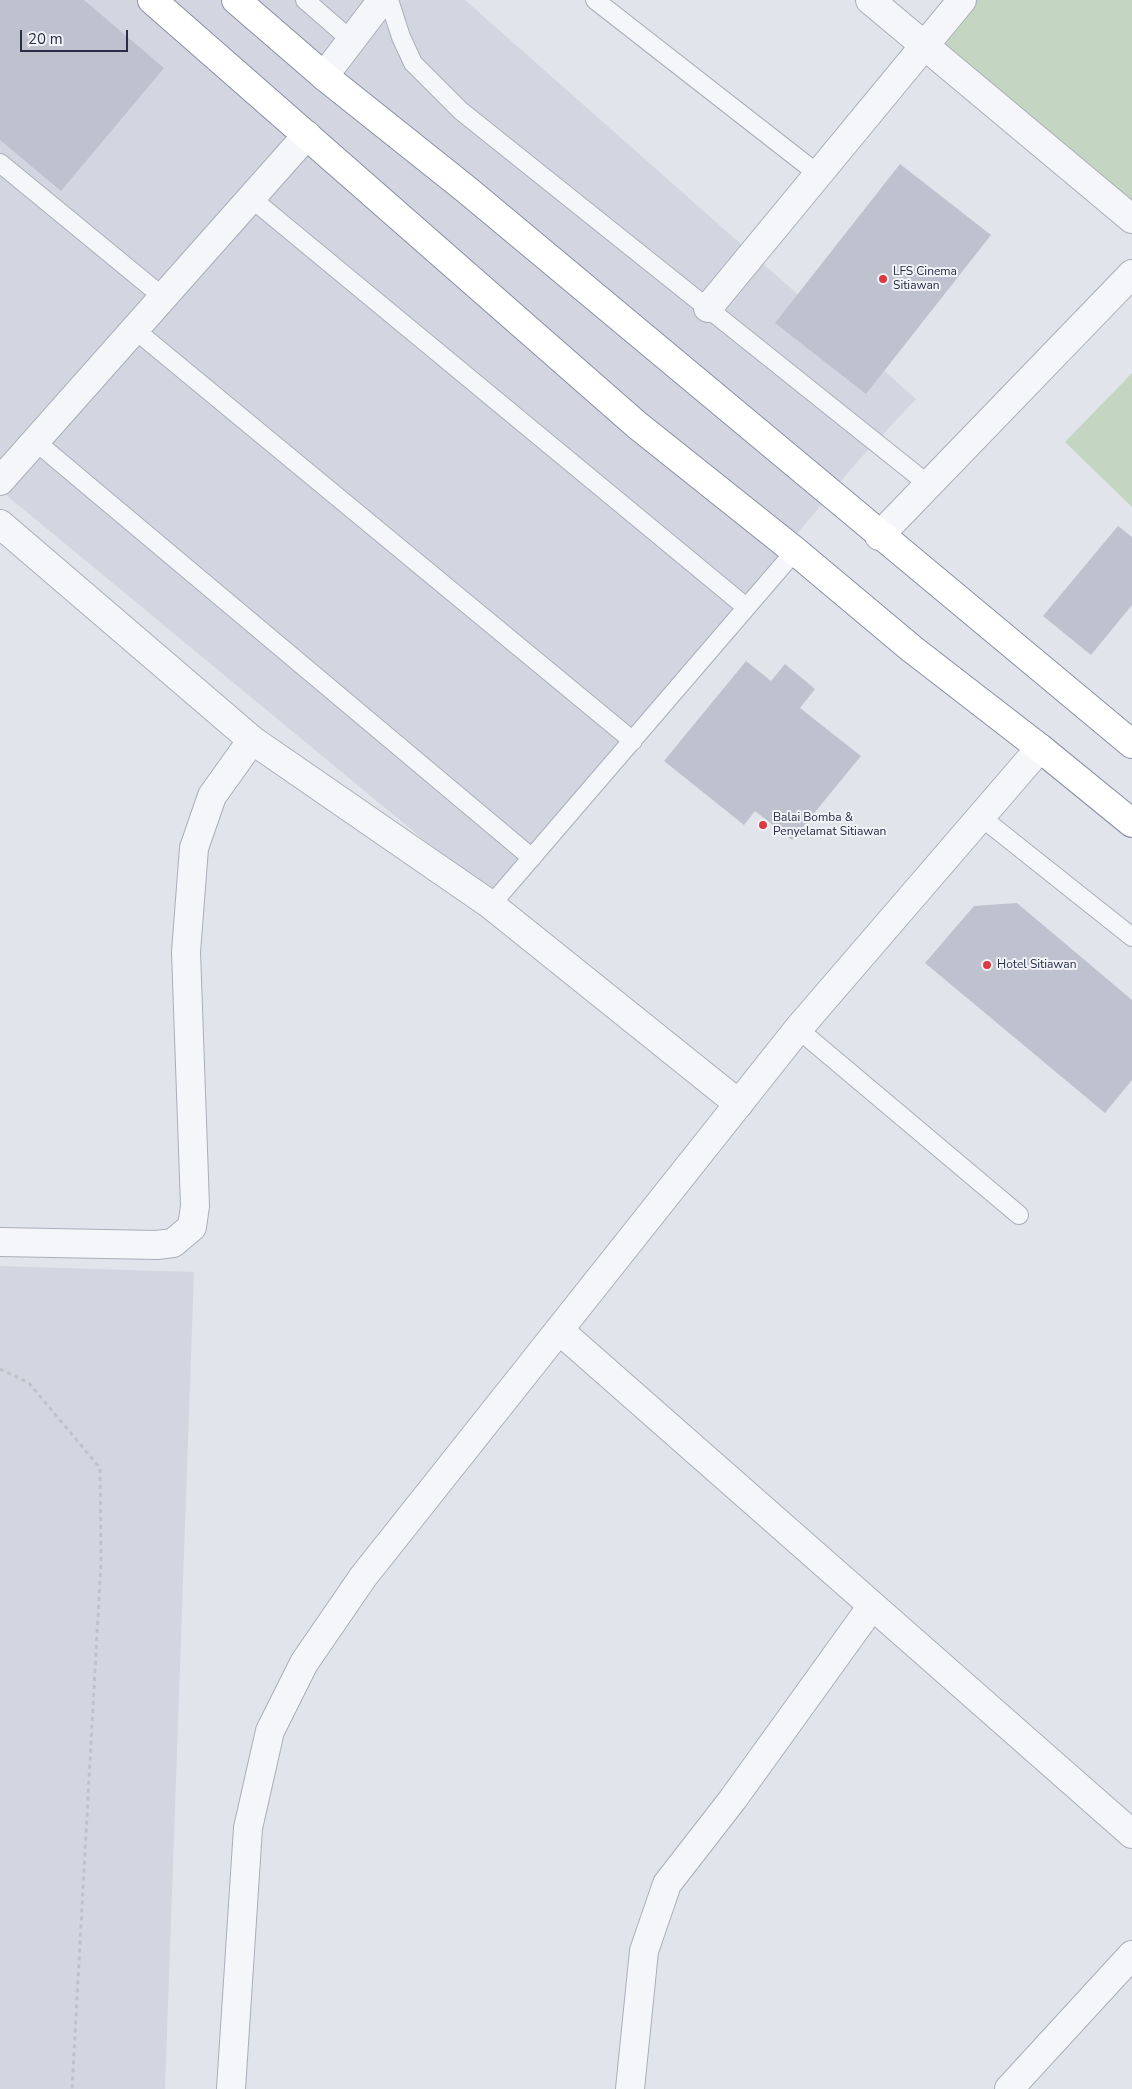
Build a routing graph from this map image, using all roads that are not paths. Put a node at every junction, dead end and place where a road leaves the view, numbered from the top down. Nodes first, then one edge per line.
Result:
1 (152, 0) edge
2 (236, 0) edge
3 (305, 0) edge
4 (382, 0) edge
5 (390, 0) edge
6 (595, 0) edge
7 (870, 0) edge
8 (962, 0) edge
9 (352, 40) junction
10 (925, 46) junction
11 (324, 76) junction
12 (307, 135) junction
13 (0, 163) edge
14 (818, 174) junction
15 (251, 198) junction
16 (1132, 219) edge
17 (1132, 274) edge
18 (163, 296) junction
19 (708, 308) junction
20 (134, 329) junction
21 (35, 441) junction
22 (0, 481) edge
23 (930, 486) junction
24 (0, 524) edge
25 (880, 536) junction
26 (795, 551) junction
27 (746, 607) junction
28 (252, 740) junction
29 (633, 741) junction
30 (1132, 744) edge
31 (1040, 748) junction
32 (981, 818) junction
33 (1132, 823) edge
34 (532, 858) junction
35 (491, 905) junction
36 (1132, 937) edge
37 (798, 1029) junction
38 (739, 1104) junction
39 (1019, 1215) dead end
40 (0, 1242) edge
41 (559, 1330) junction
42 (872, 1606) junction
43 (1132, 1834) edge
44 (1132, 1955) edge
45 (231, 2089) edge
46 (630, 2089) edge
47 (1010, 2089) edge

1 - 12 highway
2 - 11 highway
3 - 9 lane
4 - 9 street
5 - 19 lane
6 - 14 lane
7 - 10 street
8 - 10 street
9 - 11 street
10 - 14 street
10 - 16 street
11 - 25 highway
12 - 15 street
12 - 26 highway
13 - 18 lane
14 - 19 street
15 - 18 street
15 - 27 lane
17 - 23 street
18 - 20 street
19 - 23 lane
20 - 21 street
20 - 29 lane
21 - 22 street
21 - 34 lane
23 - 25 street
24 - 28 street
25 - 30 highway
26 - 27 lane
26 - 31 highway
27 - 29 lane
28 - 35 street
28 - 40 street
29 - 34 lane
31 - 32 street
31 - 33 highway
32 - 36 lane
32 - 37 street
34 - 35 lane
35 - 38 street
37 - 38 street
37 - 39 lane
38 - 41 street
41 - 42 street
41 - 45 street
42 - 43 street
42 - 46 street
44 - 47 street

